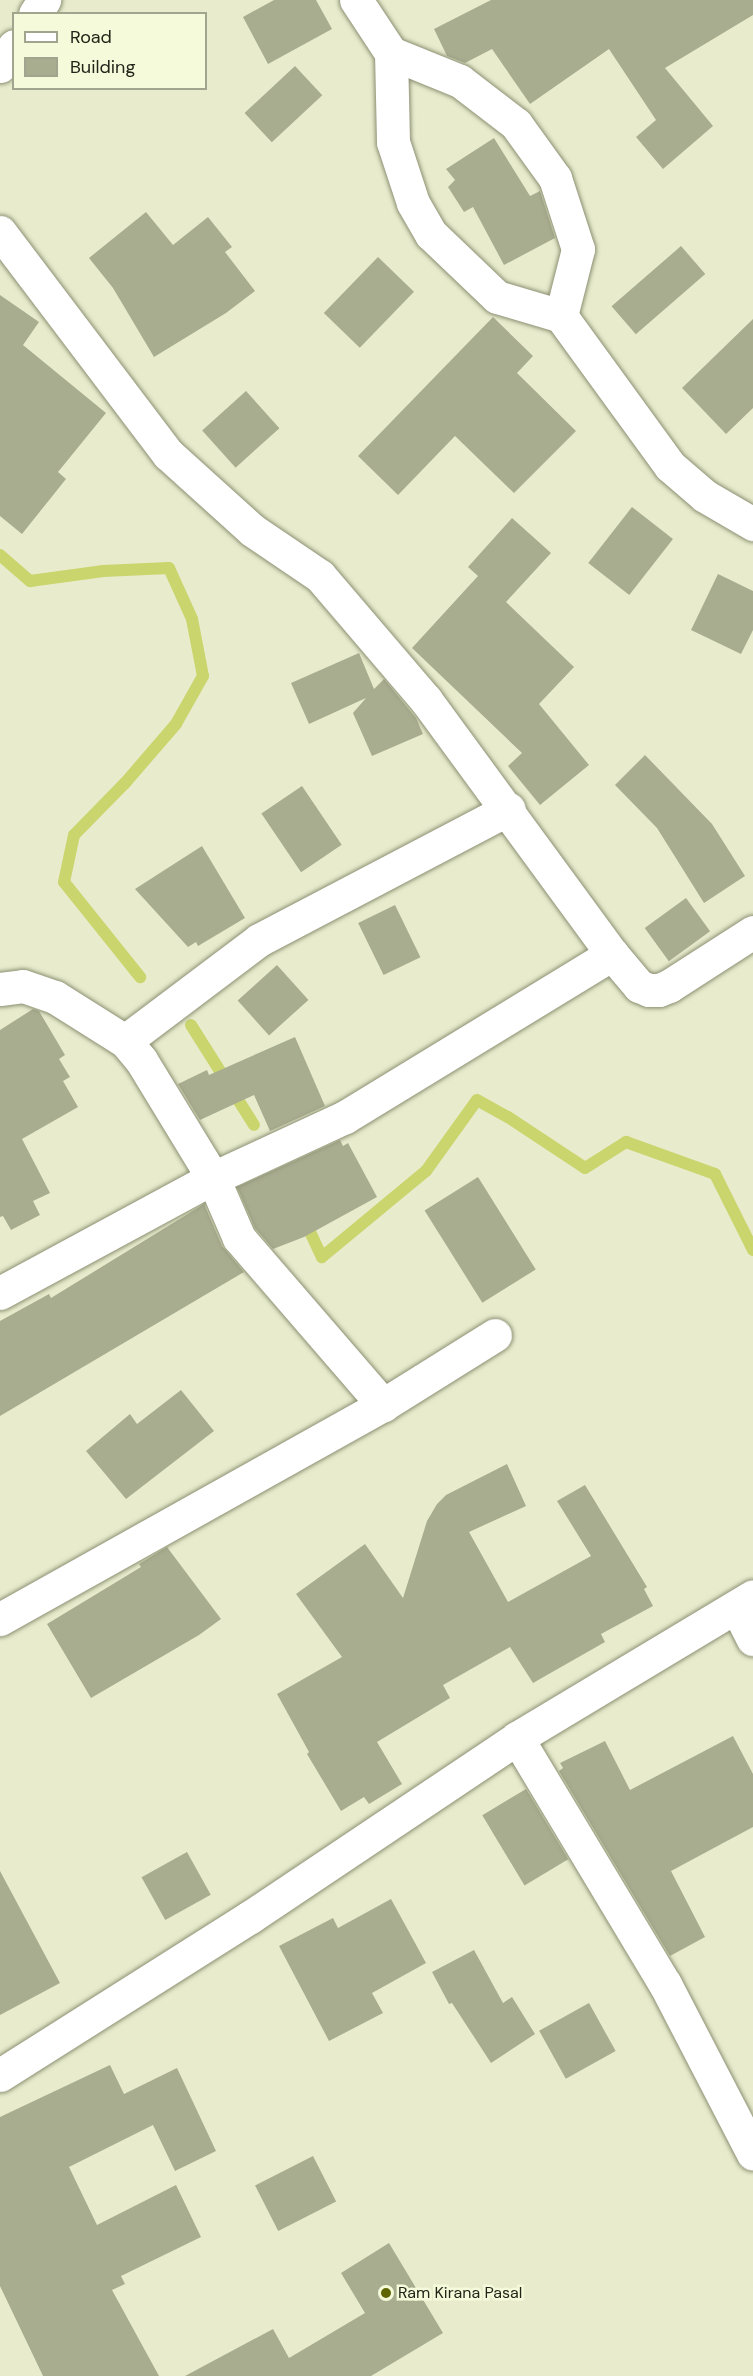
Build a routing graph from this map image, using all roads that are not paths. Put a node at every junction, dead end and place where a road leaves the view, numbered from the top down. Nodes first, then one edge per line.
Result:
1 (356, 0) edge
2 (12, 49) edge
3 (391, 53) junction
4 (0, 66) edge
5 (0, 232) edge
6 (561, 316) junction
7 (753, 524) edge
8 (508, 809) junction
9 (753, 932) edge
10 (612, 954) junction
11 (0, 989) edge
12 (125, 1041) junction
13 (213, 1178) junction
14 (0, 1293) edge
15 (495, 1335) dead end
16 (384, 1405) junction
17 (745, 1602) edge
18 (0, 1619) edge
19 (753, 1639) edge
20 (517, 1738) junction
21 (0, 2075) edge
22 (753, 2154) edge

1 - 3 street
2 - 4 street
3 - 6 street
3 - 6 street
5 - 8 street
6 - 7 street
8 - 10 street
8 - 12 street
9 - 10 street
10 - 13 street
11 - 12 street
12 - 13 street
13 - 14 street
13 - 16 street
15 - 16 street
16 - 18 street
17 - 19 street
17 - 20 street
20 - 21 street
20 - 22 street

